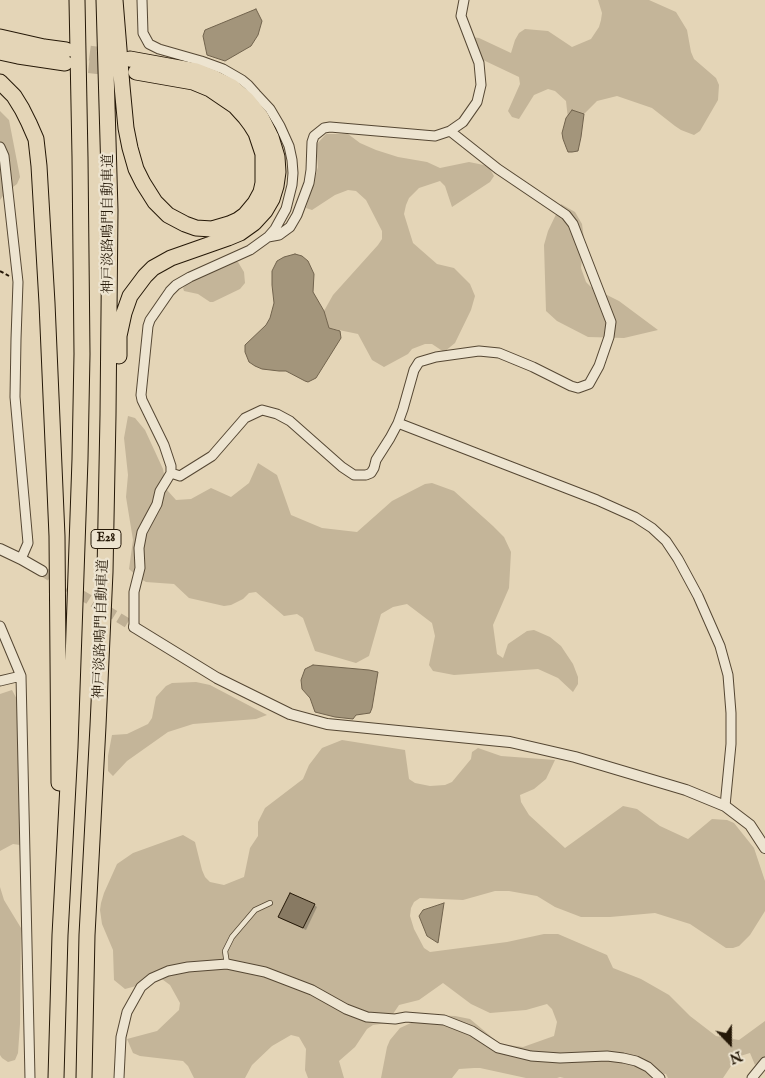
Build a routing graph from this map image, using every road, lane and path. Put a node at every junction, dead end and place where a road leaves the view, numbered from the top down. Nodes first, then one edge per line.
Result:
1 (76, 0) edge
2 (104, 0) edge
3 (115, 0) edge
4 (142, 0) edge
5 (464, 0) edge
6 (0, 37) edge
7 (0, 52) edge
8 (0, 82) edge
9 (450, 131) junction
10 (0, 146) edge
11 (268, 236) junction
12 (398, 423) junction
13 (172, 473) junction
14 (0, 550) edge
15 (21, 559) junction
16 (42, 571) tunnel mouth
17 (0, 626) edge
18 (134, 627) joint
19 (21, 676) junction
20 (0, 681) edge
21 (98, 726) junction
22 (725, 806) junction
23 (765, 848) edge
24 (270, 903) dead end
25 (60, 935) junction
26 (227, 964) junction
27 (765, 1062) edge
28 (30, 1078) edge
29 (56, 1078) edge
30 (84, 1078) edge
31 (119, 1078) edge
32 (660, 1078) edge
33 (752, 1078) edge

1 - 25 highway, 神戸淡路鳴門自動車道 / E28
2 - 21 highway, 神戸淡路鳴門自動車道 / E28
3 - 21 highway
4 - 11 street
5 - 9 street
6 - 7 highway
8 - 25 highway
9 - 11 street
9 - 12 street
10 - 15 street
11 - 13 street
12 - 13 street
12 - 22 street
13 - 18 street
14 - 15 street
15 - 16 street
17 - 19 street
18 - 22 street
19 - 20 street
19 - 28 street
21 - 30 highway, 神戸淡路鳴門自動車道 / E28
22 - 23 street
24 - 26 lane
25 - 29 highway, 神戸淡路鳴門自動車道 / E28
26 - 31 street
26 - 32 street
27 - 33 street

